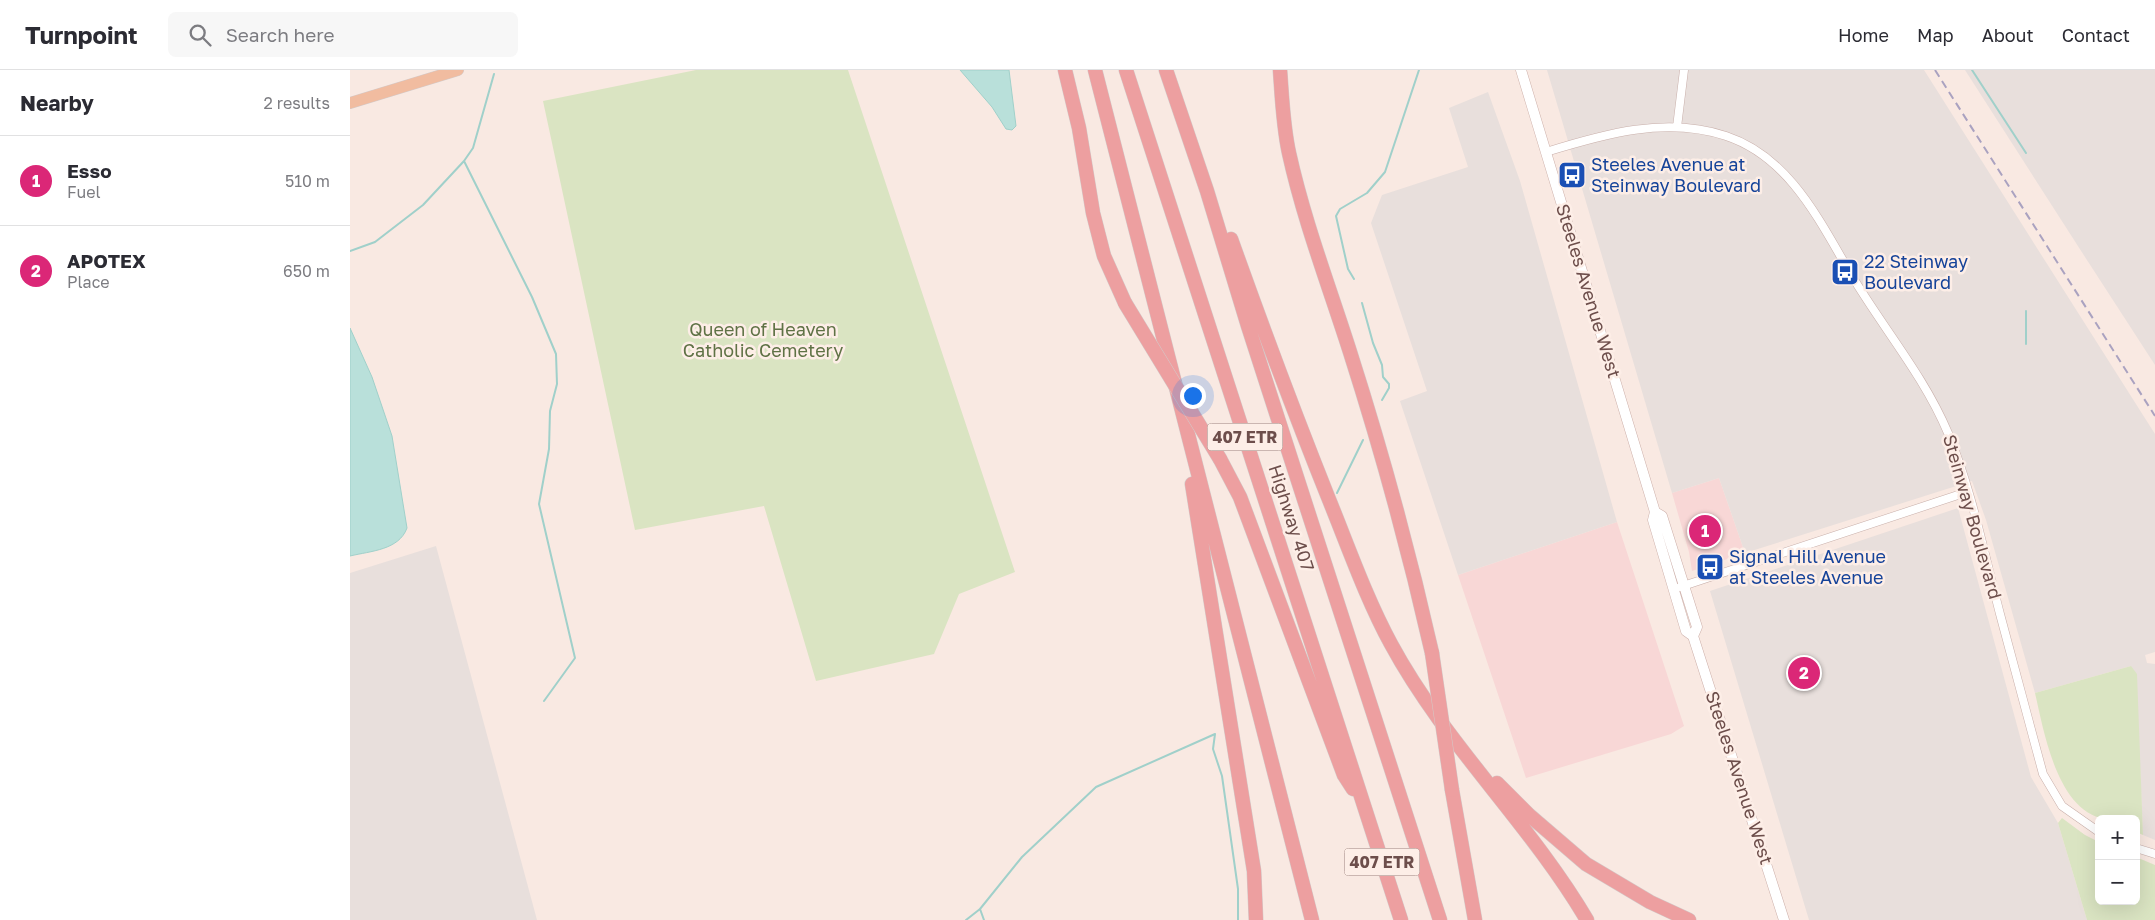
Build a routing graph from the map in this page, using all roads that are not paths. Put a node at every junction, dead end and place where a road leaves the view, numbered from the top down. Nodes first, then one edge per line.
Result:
1 (458, 70) edge
2 (1065, 70) edge
3 (1095, 70) edge
4 (1126, 70) edge
5 (1166, 70) edge
6 (1280, 70) edge
7 (1520, 70) edge
8 (1684, 70) edge
9 (350, 103) edge
10 (1677, 127) junction
11 (1546, 152) junction
12 (1207, 191) junction
13 (1188, 436) junction
14 (1967, 492) junction
15 (1679, 587) junction
16 (1470, 760) junction
17 (1364, 804) junction
18 (2095, 829) edge
19 (2140, 849) edge
20 (2155, 854) edge
21 (1256, 920) edge
22 (1312, 920) edge
23 (1402, 920) edge
24 (1440, 920) edge
25 (1476, 920) edge
26 (1587, 920) edge
27 (1688, 920) edge
28 (1784, 920) edge

1 - 9 main road
2 - 17 highway, bridge
3 - 13 highway
4 - 17 highway, Highway 407 / 407 ETR
5 - 12 highway, Highway 407 / 407 ETR
6 - 25 highway, bridge
7 - 11 main road, Steeles Avenue West
8 - 10 street
10 - 11 street, Steinway Boulevard
10 - 14 street, Steinway Boulevard
11 - 15 main road, Steeles Avenue West
12 - 16 highway
12 - 24 highway, Highway 407 / 407 ETR
13 - 21 highway
13 - 22 highway
14 - 15 street
14 - 18 street, Steinway Boulevard
15 - 28 main road, Steeles Avenue West
16 - 26 highway
16 - 27 highway
17 - 23 highway, Highway 407 / 407 ETR
19 - 20 street

